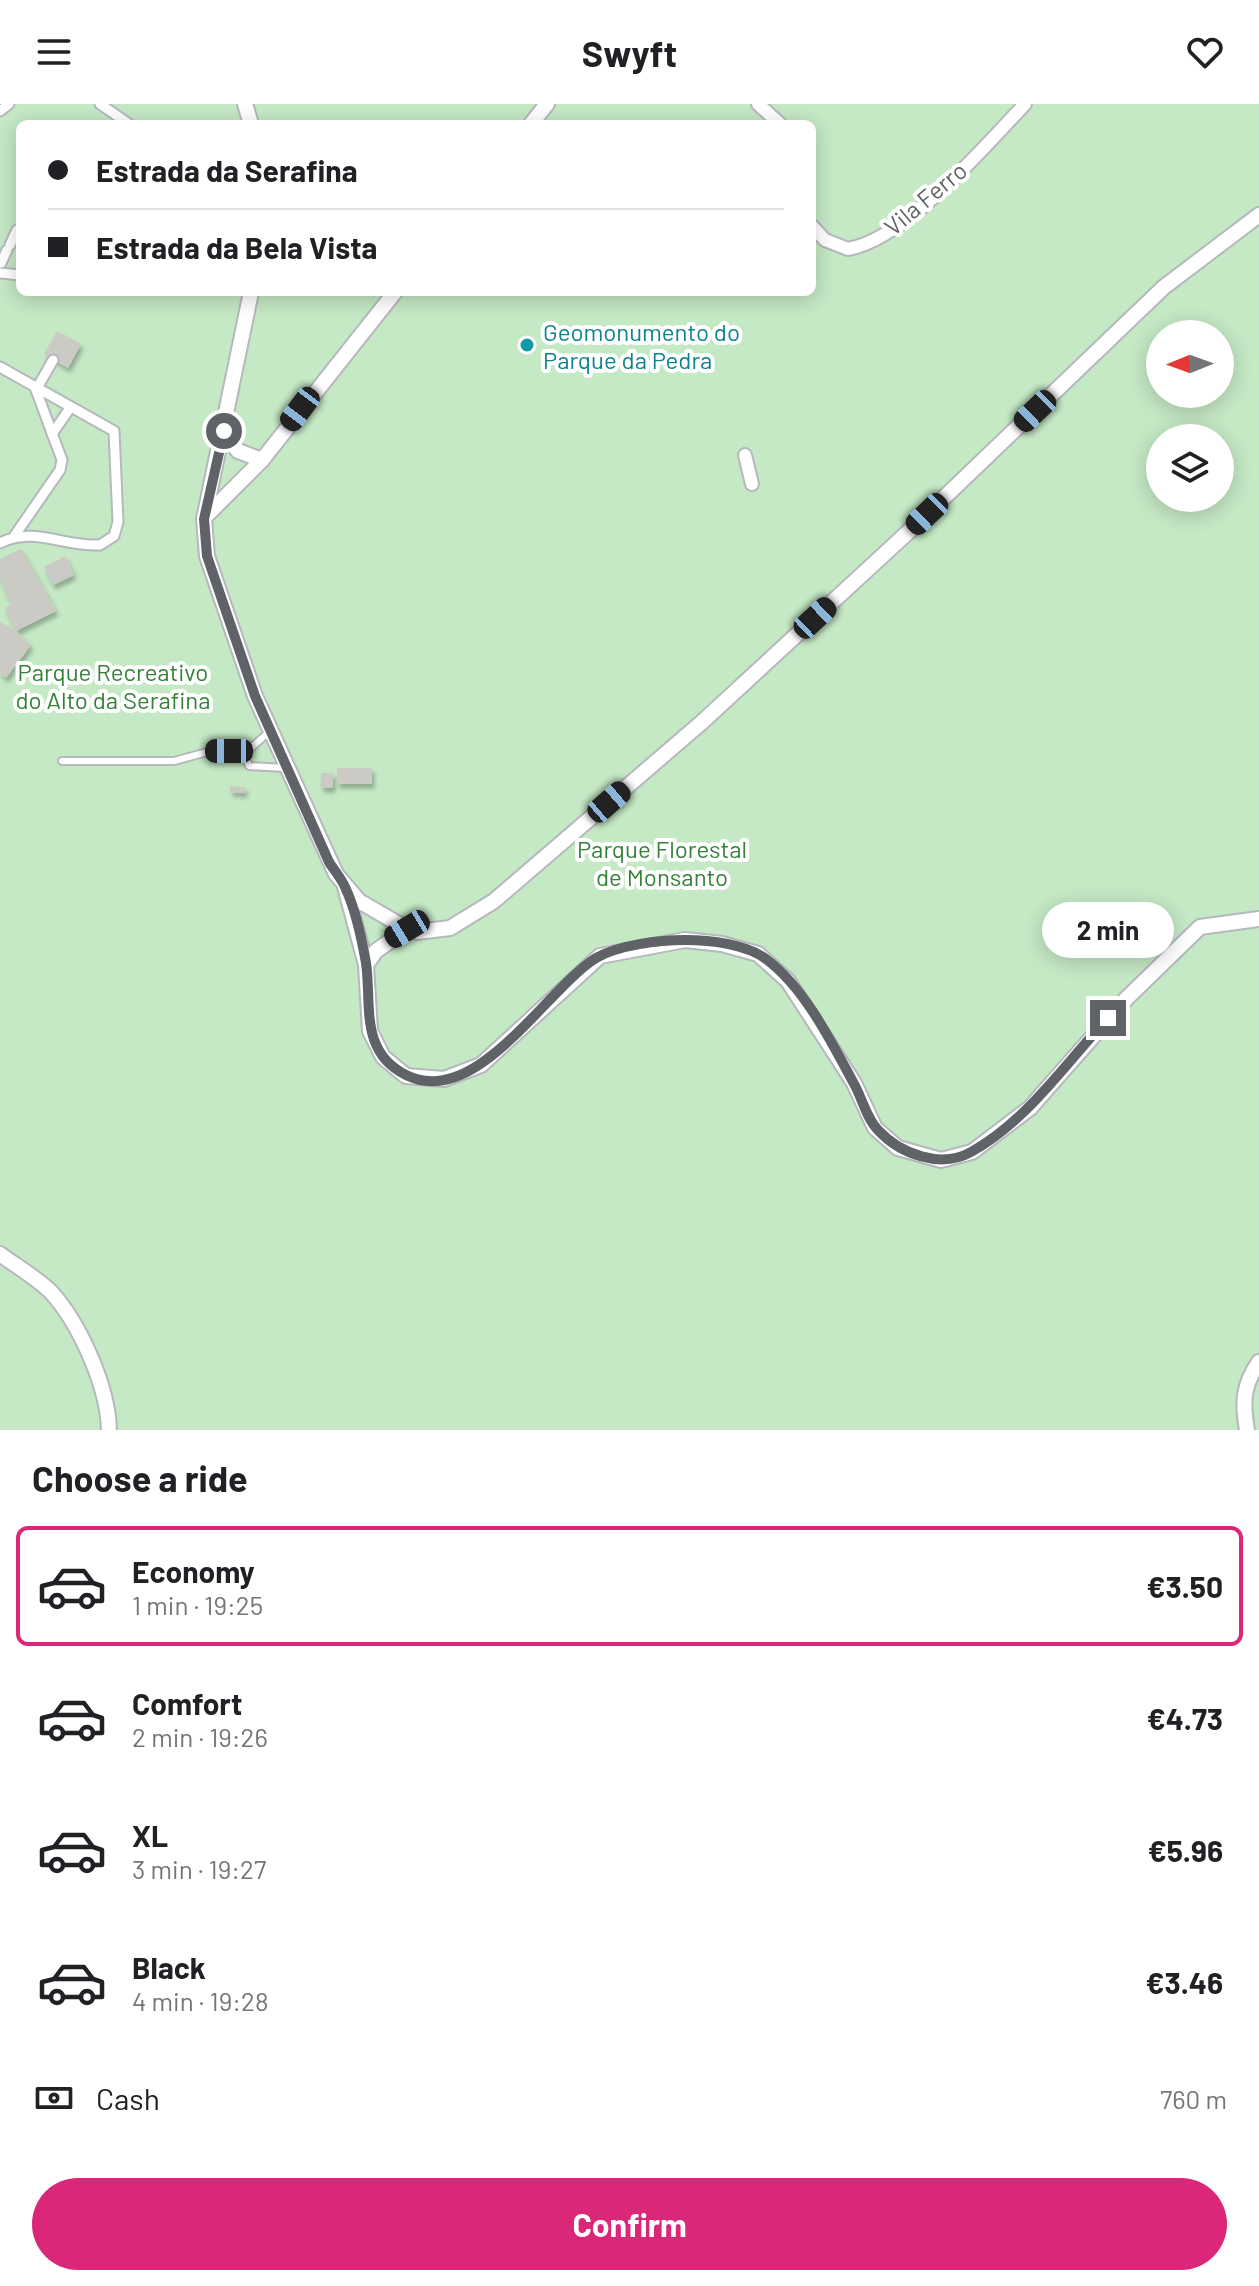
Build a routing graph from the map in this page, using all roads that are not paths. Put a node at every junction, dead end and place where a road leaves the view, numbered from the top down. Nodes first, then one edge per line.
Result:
1 (9, 104) edge
2 (100, 104) edge
3 (547, 104) edge
4 (758, 104) edge
5 (1025, 104) edge
6 (0, 111) edge
7 (123, 120) edge
8 (534, 120) edge
9 (776, 120) edge
10 (1259, 215) edge
11 (816, 230) edge
12 (16, 233) edge
13 (1, 263) edge
14 (250, 296) edge
15 (392, 296) edge
16 (53, 360) dead end
17 (0, 367) edge
18 (36, 390) junction
19 (70, 408) junction
20 (224, 431) junction
21 (52, 434) junction
22 (745, 455) dead end
23 (262, 460) junction
24 (752, 484) dead end
25 (204, 519) junction
26 (15, 535) junction
27 (0, 543) edge
28 (270, 731) junction
29 (244, 754) junction
30 (62, 761) dead end
31 (285, 768) junction
32 (345, 887) junction
33 (1259, 919) edge
34 (407, 929) junction
35 (366, 965) junction
36 (0, 1254) edge
37 (1259, 1362) edge
38 (109, 1430) edge
39 (1247, 1430) edge

1 - 6 street
2 - 7 street
3 - 8 street
4 - 9 street
5 - 11 street, Vila Ferro
10 - 34 street
12 - 13 street
14 - 20 street
15 - 23 street
16 - 18 street
17 - 18 street
18 - 19 street
18 - 21 street
19 - 21 street
19 - 26 street
20 - 23 street
20 - 25 street
21 - 26 street
22 - 24 street
23 - 25 street
25 - 28 street
26 - 27 street
28 - 29 lane
28 - 31 street
29 - 30 lane
29 - 31 lane
31 - 32 street
32 - 34 street
32 - 35 street
33 - 35 street
34 - 35 street
36 - 38 street
37 - 39 street

